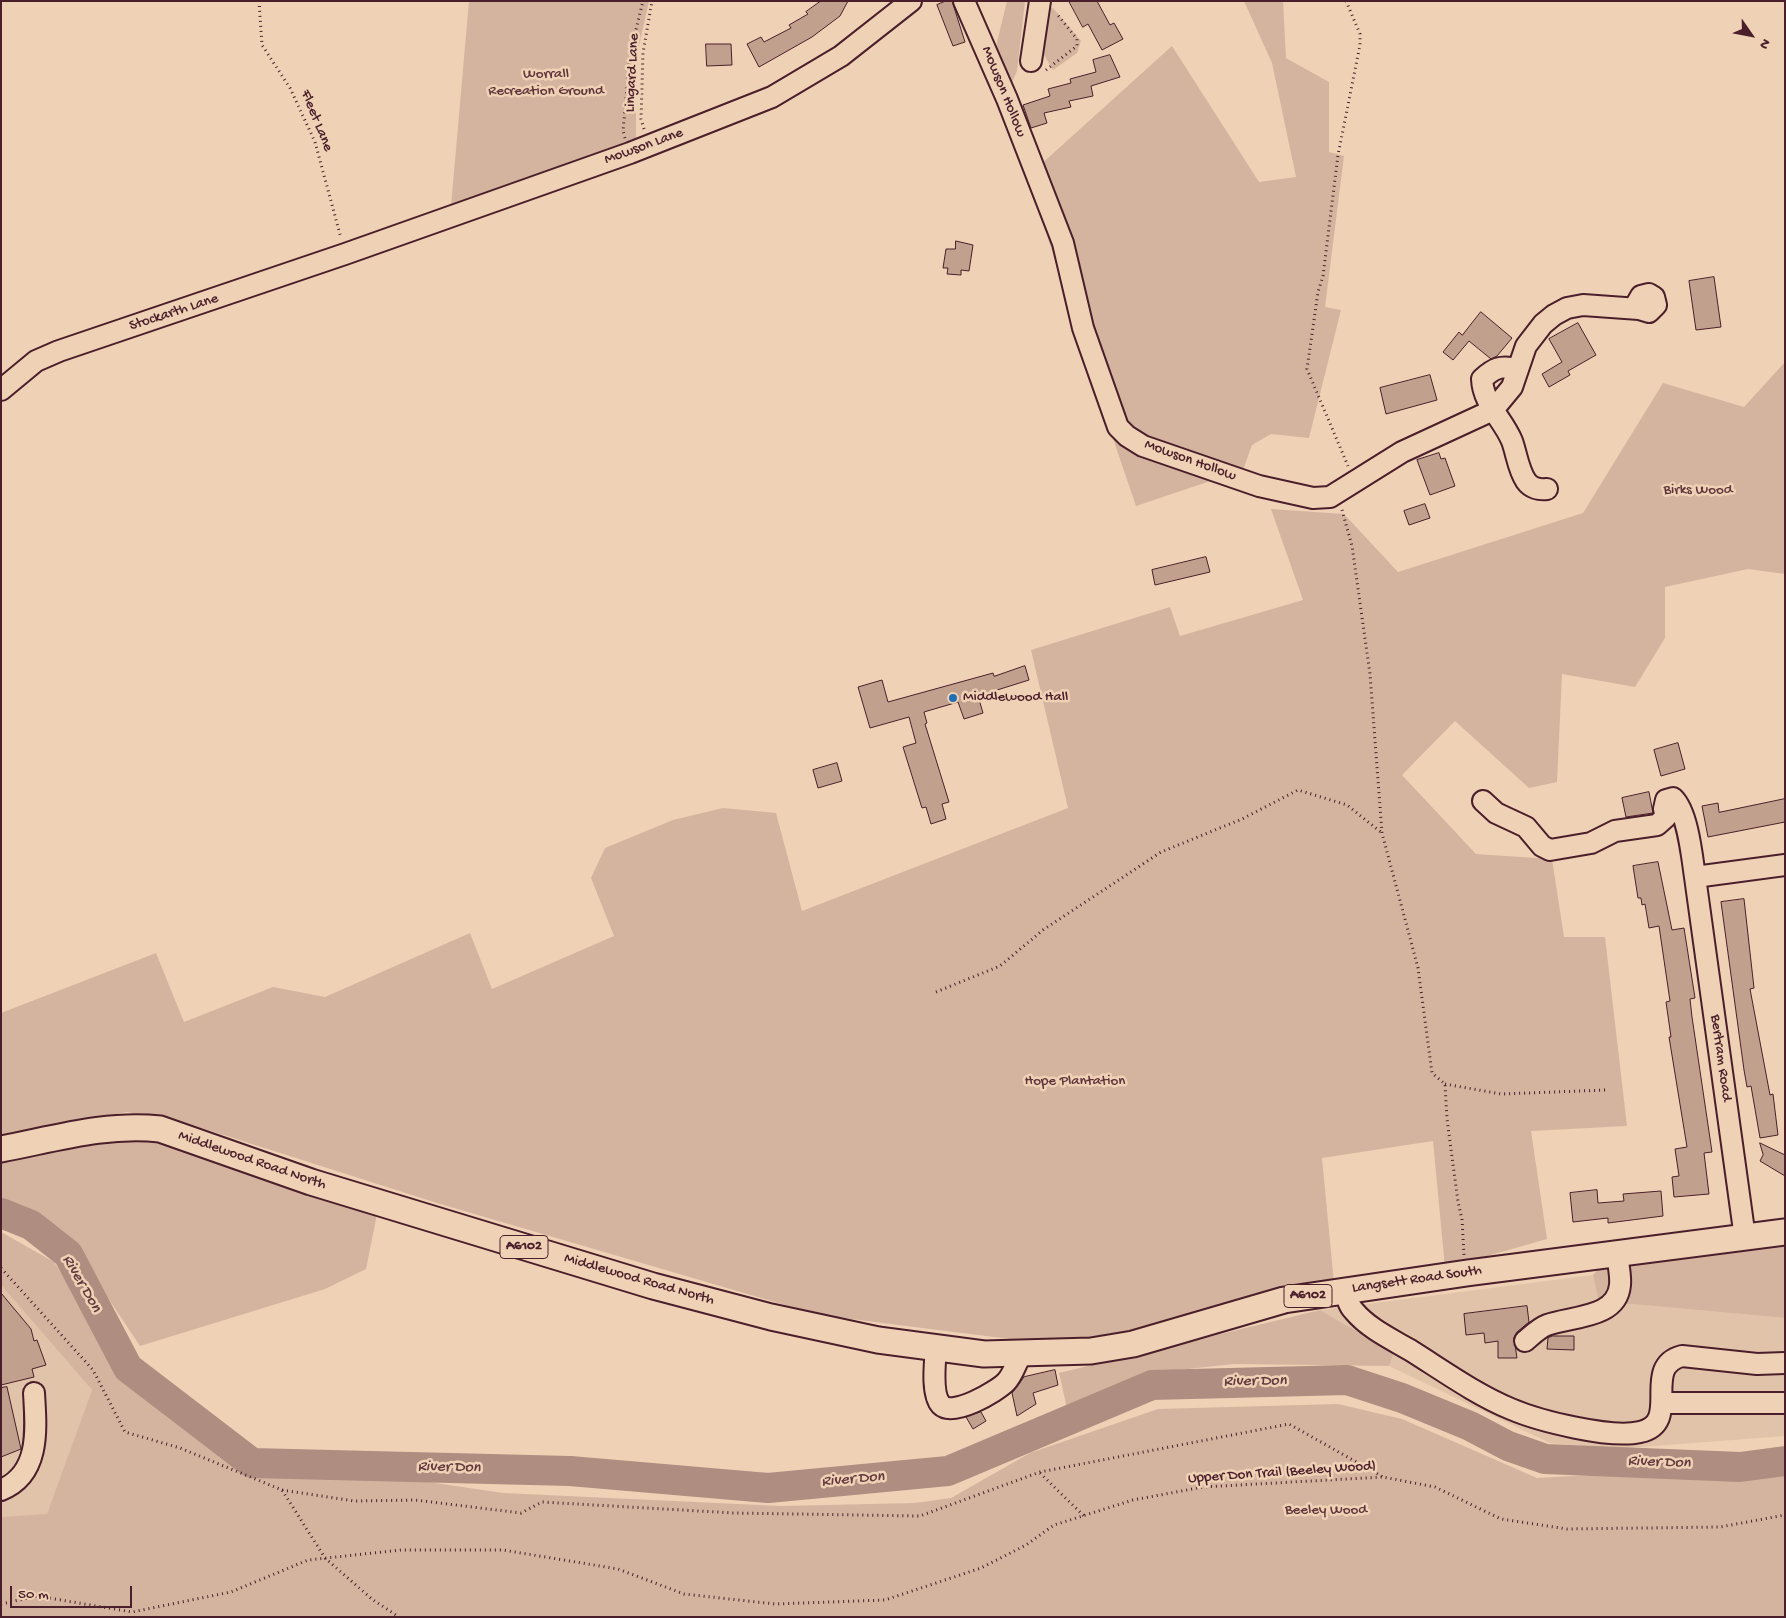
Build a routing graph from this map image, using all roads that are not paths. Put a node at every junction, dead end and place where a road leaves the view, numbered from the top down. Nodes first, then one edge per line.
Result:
1 (964, 1) edge
2 (1040, 2) edge
3 (904, 3) edge
4 (1031, 61) road end
5 (350, 252) joint
6 (1639, 309) dead end
7 (1517, 369) junction
8 (1, 390) edge
9 (1493, 410) junction
10 (1547, 489) dead end
11 (1483, 801) dead end
12 (1785, 865) edge
13 (1695, 877) junction
14 (1, 1149) edge
15 (1785, 1232) edge
16 (1745, 1238) junction
17 (1617, 1254) junction
18 (1346, 1290) junction
19 (1525, 1341) dead end
20 (936, 1348) junction
21 (1054, 1354) joint
22 (1021, 1355) junction
23 (1785, 1363) edge
24 (34, 1393) dead end
25 (1662, 1403) junction
26 (1785, 1403) edge
27 (1, 1490) edge

1 - 9 street, Mowson Hollow
2 - 4 street
3 - 5 street, Mowson Lane
5 - 8 street, Stockarth Lane
6 - 7 street, Mowson Hollow
7 - 9 street, Mowson Hollow
7 - 9 street
9 - 10 street
11 - 13 street, Bertram Road
12 - 13 street
13 - 16 street, Bertram Road
14 - 20 main road, Middlewood Road North / A6102
15 - 16 main road, Langsett Road South / A6102
16 - 17 main road, Langsett Road South / A6102
17 - 18 main road, Langsett Road South / A6102
17 - 19 street
18 - 21 main road, Langsett Road South / A6102
18 - 25 street
20 - 22 main road, Middlewood Road North / A6102
20 - 22 street
21 - 22 main road, Middlewood Road North / A6102
23 - 25 street
24 - 27 street
25 - 26 street

